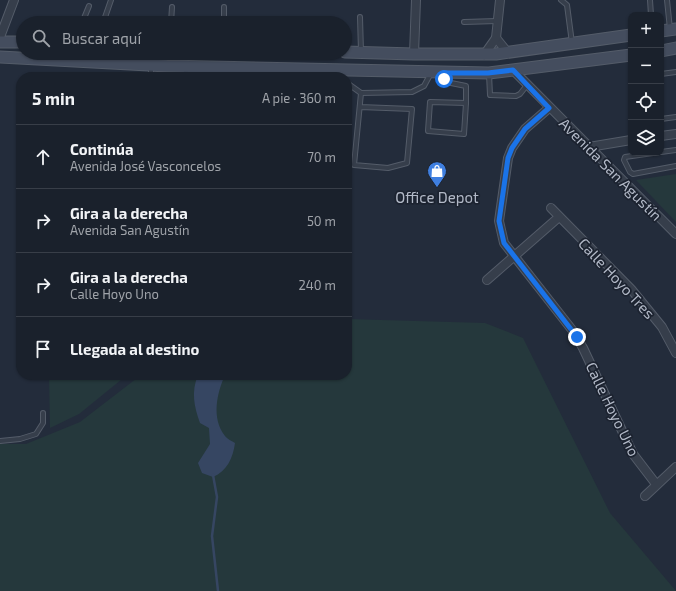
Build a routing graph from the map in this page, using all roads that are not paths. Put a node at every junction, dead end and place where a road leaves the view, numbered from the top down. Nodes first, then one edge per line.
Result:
1 (14, 0) edge
2 (111, 0) edge
3 (416, 0) edge
4 (500, 0) edge
5 (561, 0) edge
6 (650, 0) edge
7 (667, 0) edge
8 (89, 6) dead end
9 (172, 6) dead end
10 (224, 7) dead end
11 (651, 12) edge
12 (85, 16) edge
13 (105, 16) edge
14 (171, 16) edge
15 (224, 16) edge
16 (360, 17) dead end
17 (498, 21) junction
18 (464, 22) dead end
19 (669, 30) edge
20 (628, 35) edge
21 (0, 37) edge
22 (496, 38) junction
23 (0, 42) edge
24 (16, 42) edge
25 (572, 43) junction
26 (676, 48) edge
27 (664, 50) edge
28 (352, 52) edge
29 (361, 52) junction
30 (508, 53) junction
31 (414, 54) junction
32 (484, 55) junction
33 (628, 55) edge
34 (0, 57) edge
35 (16, 58) edge
36 (57, 60) edge
37 (151, 65) junction
38 (183, 66) junction
39 (513, 70) junction
40 (151, 72) edge
41 (187, 72) edge
42 (235, 72) edge
43 (676, 72) edge
44 (431, 73) junction
45 (443, 73) junction
46 (488, 73) junction
47 (352, 74) edge
48 (664, 74) edge
49 (527, 85) junction
50 (352, 87) edge
51 (361, 93) junction
52 (466, 103) junction
53 (360, 107) junction
54 (549, 108) junction
55 (676, 117) edge
56 (664, 119) edge
57 (676, 134) edge
58 (664, 136) edge
59 (628, 140) edge
60 (589, 147) junction
61 (676, 150) edge
62 (664, 152) edge
63 (636, 156) edge
64 (676, 166) edge
65 (551, 208) dead end
66 (559, 217) junction
67 (676, 234) edge
68 (514, 256) junction
69 (487, 280) dead end
70 (676, 353) edge
71 (44, 413) dead end
72 (0, 441) edge
73 (676, 466) edge
74 (656, 484) junction
75 (645, 496) dead end

1 - 21 street
2 - 13 lane
3 - 31 street
4 - 17 street
5 - 25 lane
6 - 11 lane
7 - 19 lane
8 - 12 lane
9 - 14 lane
10 - 15 lane
16 - 29 lane
17 - 18 lane
17 - 22 street
20 - 25 main road
22 - 30 street
22 - 32 street
23 - 24 main road
25 - 30 main road
26 - 27 main road
28 - 29 main road
29 - 31 main road
30 - 32 main road
31 - 32 main road
33 - 39 main road
34 - 35 main road
36 - 37 main road
37 - 38 main road
37 - 40 lane
38 - 41 lane
38 - 42 main road
39 - 46 main road
39 - 49 street, Avenida San Agustín
43 - 48 lane
44 - 45 main road
44 - 47 main road
44 - 51 lane
45 - 46 main road
45 - 52 lane
46 - 49 lane
49 - 54 street, Avenida San Agustín
50 - 51 lane
51 - 53 lane
52 - 52 lane
53 - 53 lane
54 - 60 street, Avenida San Agustín
54 - 68 street, Calle Hoyo Uno
55 - 56 lane
57 - 58 street
59 - 60 street
60 - 67 street, Avenida San Agustín
61 - 62 lane
63 - 64 lane
65 - 66 street, Calle Hoyo Tres
66 - 68 street
66 - 70 street, Calle Hoyo Tres
68 - 69 street
68 - 74 street, Calle Hoyo Uno
71 - 72 lane
73 - 74 street
74 - 75 street

